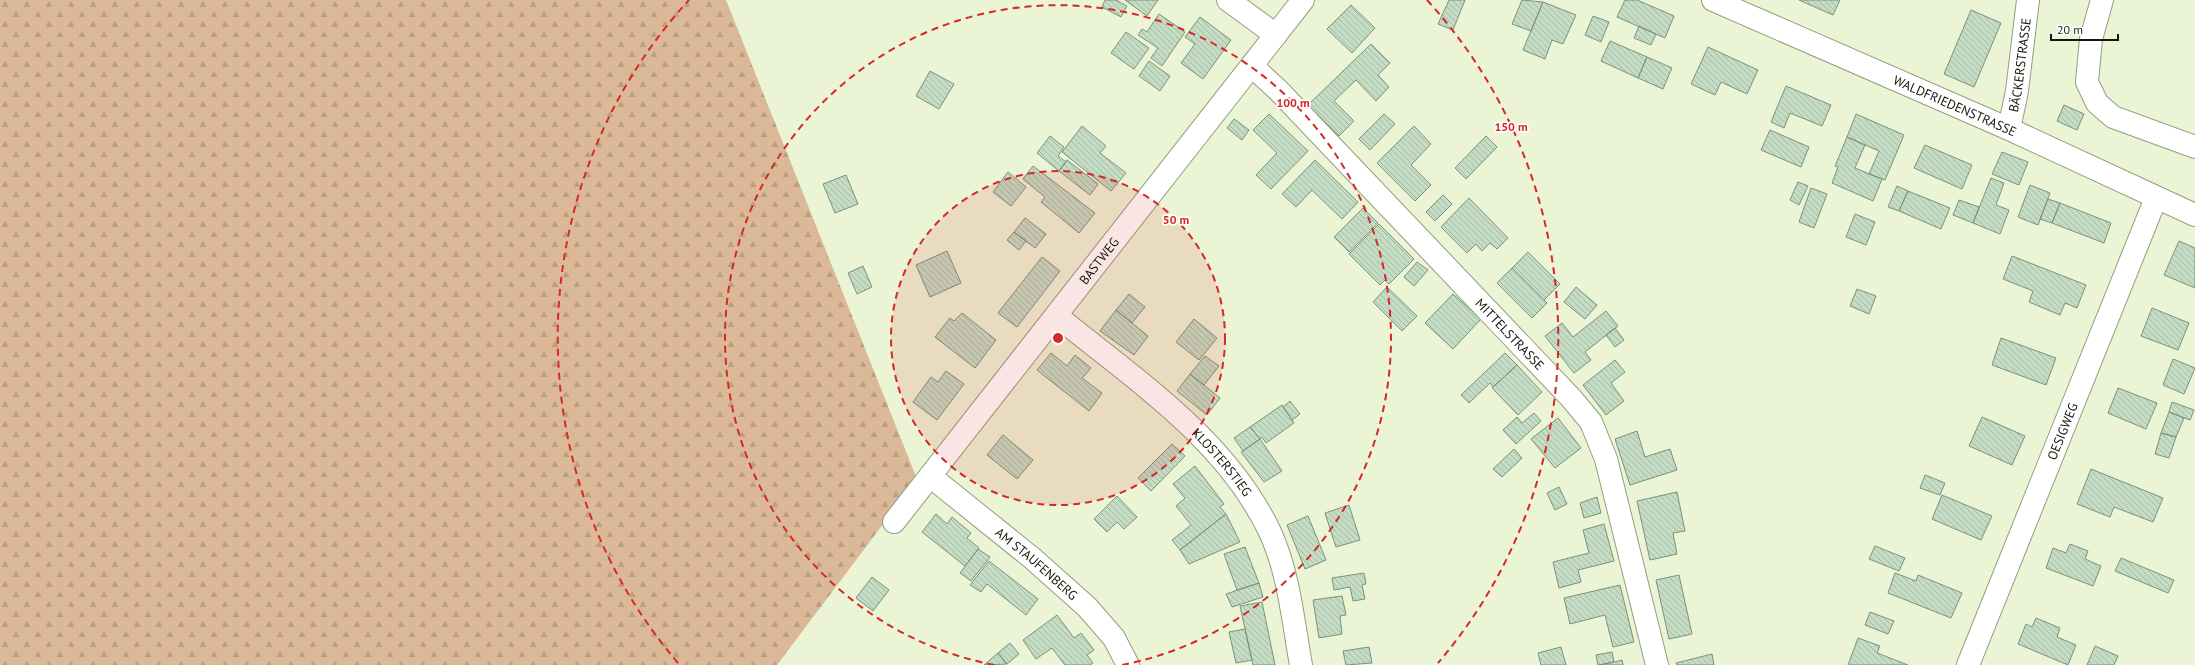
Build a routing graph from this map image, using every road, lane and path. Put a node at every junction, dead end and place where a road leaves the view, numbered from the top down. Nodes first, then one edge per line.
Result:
1 (1228, 0) edge
2 (1303, 0) edge
3 (2028, 0) edge
4 (2102, 0) edge
5 (1725, 2) edge
6 (1276, 35) junction
7 (1252, 66) junction
8 (2009, 129) junction
9 (2195, 147) edge
10 (2156, 198) junction
11 (2195, 215) edge
12 (1057, 316) junction
13 (930, 476) junction
14 (894, 522) dead end
15 (1128, 665) edge
16 (1301, 665) edge
17 (1657, 665) edge
18 (1968, 665) edge

1 - 6 street
2 - 6 street, BASTWEG
3 - 8 street, BÄCKERSTRASSE
4 - 9 street
5 - 8 street, WALDFRIEDENSTRASSE
6 - 7 street, BASTWEG
7 - 12 street, BASTWEG
7 - 17 street, MITTELSTRASSE
8 - 10 street, WALDFRIEDENSTRASSE
10 - 11 street, WALDFRIEDENSTRASSE
10 - 18 street, OESIGWEG
12 - 13 street, BASTWEG
12 - 16 street, KLOSTERSTIEG
13 - 14 street, BASTWEG
13 - 15 street, AM STAUFENBERG

